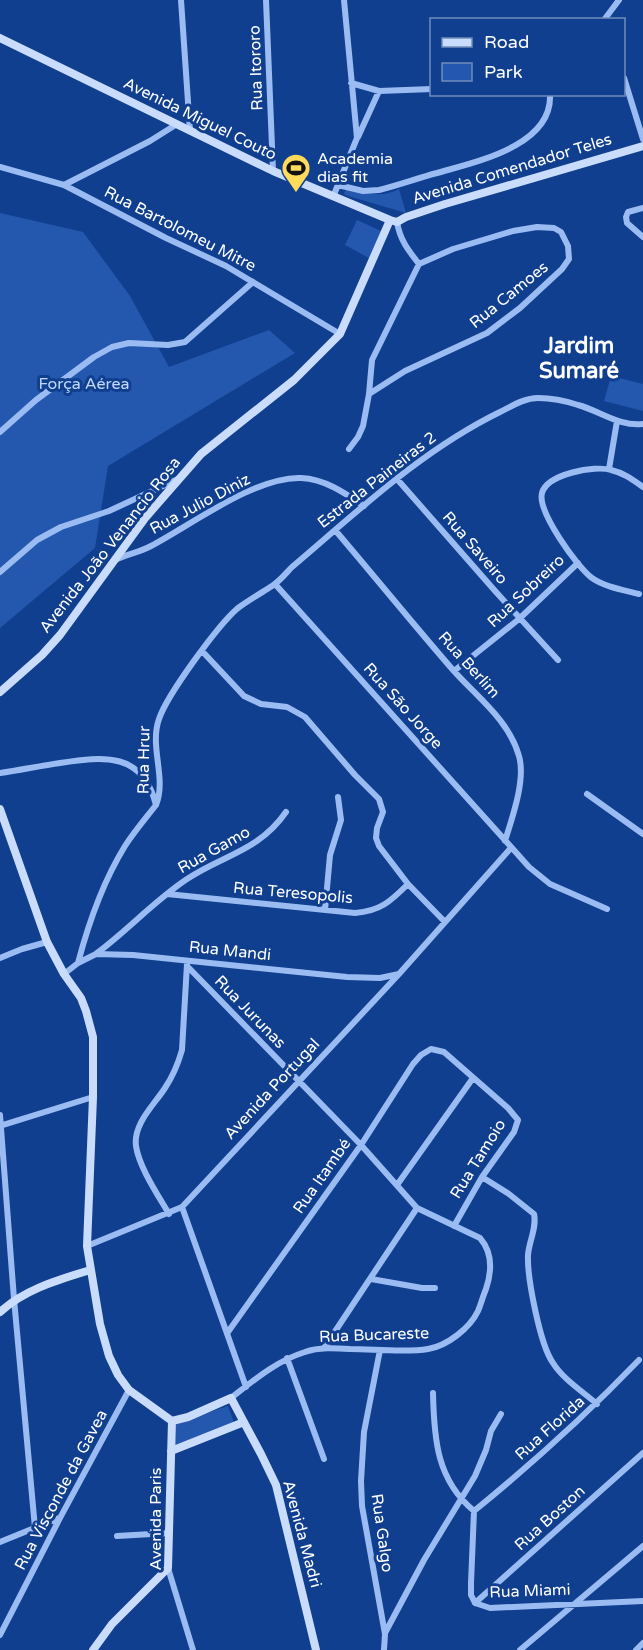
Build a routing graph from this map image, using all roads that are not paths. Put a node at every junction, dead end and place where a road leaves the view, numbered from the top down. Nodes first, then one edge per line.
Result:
1 (181, 0) edge
2 (266, 0) edge
3 (344, 0) edge
4 (618, 0) edge
5 (605, 18) edge
6 (0, 38) edge
7 (625, 81) edge
8 (351, 83) junction
9 (430, 89) edge
10 (379, 91) junction
11 (550, 96) edge
12 (177, 124) junction
13 (190, 131) junction
14 (357, 138) junction
15 (643, 139) edge
16 (643, 146) edge
17 (0, 167) edge
18 (273, 171) junction
19 (338, 184) junction
20 (64, 185) junction
21 (333, 197) junction
22 (643, 208) edge
23 (393, 221) junction
24 (643, 237) edge
25 (419, 264) junction
26 (253, 282) junction
27 (340, 334) junction
28 (369, 394) junction
29 (617, 421) junction
30 (643, 424) edge
31 (0, 432) edge
32 (349, 449) dead end
33 (609, 469) junction
34 (178, 479) junction
35 (397, 479) junction
36 (643, 487) edge
37 (364, 506) junction
38 (335, 530) junction
39 (116, 559) junction
40 (578, 563) junction
41 (0, 572) edge
42 (275, 584) junction
43 (639, 594) dead end
44 (519, 619) junction
45 (202, 651) junction
46 (558, 660) dead end
47 (454, 671) junction
48 (0, 692) edge
49 (0, 773) edge
50 (586, 794) dead end
51 (338, 798) dead end
52 (156, 805) junction
53 (0, 809) edge
54 (285, 812) dead end
55 (643, 834) edge
56 (505, 841) junction
57 (510, 849) junction
58 (408, 884) junction
59 (166, 894) junction
60 (607, 909) dead end
61 (325, 910) junction
62 (445, 922) junction
63 (47, 942) junction
64 (96, 954) junction
65 (0, 958) edge
66 (78, 963) junction
67 (187, 963) junction
68 (64, 974) junction
69 (399, 974) junction
70 (473, 1078) junction
71 (299, 1081) junction
72 (93, 1097) junction
73 (0, 1115) edge
74 (0, 1125) edge
75 (361, 1145) junction
76 (482, 1177) junction
77 (397, 1185) junction
78 (182, 1207) junction
79 (417, 1208) junction
80 (169, 1214) junction
81 (454, 1226) junction
82 (87, 1246) junction
83 (90, 1270) junction
84 (371, 1279) junction
85 (435, 1288) dead end
86 (14, 1299) junction
87 (0, 1312) edge
88 (228, 1332) junction
89 (324, 1348) junction
90 (380, 1350) junction
91 (287, 1358) junction
92 (639, 1360) dead end
93 (246, 1387) junction
94 (129, 1390) junction
95 (433, 1393) dead end
96 (231, 1398) junction
97 (597, 1404) junction
98 (501, 1414) dead end
99 (172, 1421) junction
100 (244, 1422) junction
101 (171, 1451) junction
102 (643, 1453) edge
103 (324, 1459) dead end
104 (460, 1499) junction
105 (474, 1512) junction
106 (60, 1518) junction
107 (35, 1528) junction
108 (169, 1533) junction
109 (117, 1536) dead end
110 (0, 1542) edge
111 (643, 1546) edge
112 (168, 1568) junction
113 (643, 1601) edge
114 (475, 1603) junction
115 (576, 1604) junction
116 (385, 1634) junction
117 (0, 1635) edge
118 (643, 1643) edge
119 (93, 1650) edge
120 (193, 1650) edge
121 (316, 1650) edge
122 (384, 1650) edge
123 (520, 1650) edge
124 (636, 1650) edge

1 - 13 street
2 - 18 street, Rua Itororo
3 - 8 street
4 - 5 street
6 - 12 main road, Avenida Miguel Couto
7 - 15 street
8 - 10 street
8 - 14 street
9 - 10 street
10 - 14 street
11 - 19 street
12 - 13 main road, Avenida Miguel Couto
12 - 20 street
13 - 18 main road, Avenida Miguel Couto
14 - 19 street
16 - 23 main road, Avenida Comendador Teles
17 - 20 street, Rua Bartolomeu Mitre
18 - 21 main road, Avenida Miguel Couto
19 - 21 street
20 - 26 street, Rua Bartolomeu Mitre
21 - 23 main road, Avenida Miguel Couto
22 - 24 street
23 - 25 street
23 - 27 main road, Avenida João Venancio Rosa
25 - 28 street
25 - 28 street, Rua Camoes
26 - 27 street, Rua Bartolomeu Mitre
26 - 31 street
27 - 34 main road, Avenida João Venancio Rosa
28 - 32 street
29 - 30 street, Estrada Paineiras 2
29 - 33 street
29 - 35 street, Estrada Paineiras 2
33 - 36 street
33 - 40 street, Rua Sobreiro
34 - 39 main road, Avenida João Venancio Rosa
34 - 41 street
35 - 37 street, Estrada Paineiras 2
35 - 44 street, Rua Saveiro
37 - 38 street, Estrada Paineiras 2
37 - 39 street, Rua Julio Diniz
38 - 42 street, Estrada Paineiras 2
38 - 47 street, Rua Berlim
39 - 48 main road, Avenida João Venancio Rosa
40 - 43 street
40 - 44 street, Rua Sobreiro
42 - 45 street, Rua Hrur
42 - 56 street, Rua São Jorge
44 - 46 street, Rua Saveiro
44 - 47 street, Rua Sobreiro
45 - 52 street, Rua Hrur
45 - 58 street
47 - 56 street, Rua Berlim
49 - 52 street
50 - 55 street
51 - 61 street
52 - 66 street, Rua Hrur
53 - 63 main road
54 - 59 street, Rua Gamo
56 - 57 street, Rua São Jorge
57 - 60 street, Rua São Jorge
57 - 62 street, Avenida Portugal
58 - 61 street, Rua Teresopolis
58 - 62 street
59 - 61 street, Rua Teresopolis
59 - 64 street, Rua Gamo
62 - 69 street, Avenida Portugal
63 - 65 street
63 - 68 main road
64 - 66 street, Rua Mandi
64 - 67 street, Rua Mandi
66 - 68 street, Rua Mandi
67 - 69 street, Rua Mandi
67 - 71 street, Rua Jurunas
67 - 80 street
68 - 72 main road
69 - 71 street, Avenida Portugal
70 - 75 street, Rua Itambé
70 - 76 street, Rua Tamoio
70 - 77 street
71 - 75 street, Rua Jurunas
71 - 78 street, Avenida Portugal
72 - 74 street
72 - 82 main road
73 - 74 street
74 - 86 street
75 - 77 street, Rua Jurunas
75 - 88 street, Rua Itambé
76 - 81 street, Rua Tamoio
76 - 97 street
77 - 79 street, Rua Jurunas
78 - 80 street, Avenida Portugal
78 - 88 street
79 - 81 street, Rua Bucareste
79 - 84 street
80 - 82 street, Avenida Portugal
81 - 90 street, Rua Bucareste
82 - 83 main road
83 - 86 main road
83 - 94 main road
84 - 85 street
84 - 89 street
86 - 87 main road
86 - 107 street
88 - 93 street
89 - 90 street, Rua Bucareste
89 - 91 street, Rua Bucareste
90 - 116 street, Rua Galgo
91 - 93 street, Rua Bucareste
91 - 103 street
92 - 97 street, Rua Florida
93 - 96 street, Rua Bucareste
94 - 99 main road
94 - 106 street, Rua Visconde da Gavea
95 - 104 street
96 - 99 main road
96 - 100 main road, Avenida Madri
97 - 105 street, Rua Florida
98 - 104 street
99 - 101 main road, Avenida Paris
100 - 101 main road
100 - 121 main road, Avenida Madri
101 - 108 main road, Avenida Paris
102 - 114 street, Rua Boston
104 - 105 street
104 - 116 street
105 - 114 street, Rua Miami
106 - 107 street
106 - 117 street, Rua Visconde da Gavea
107 - 110 street
108 - 109 street
108 - 112 main road, Avenida Paris
111 - 115 street
112 - 119 main road
112 - 120 street, Avenida Paris
113 - 115 street, Rua Miami
114 - 115 street, Rua Miami
115 - 123 street
116 - 122 street, Rua Galgo
118 - 124 street

